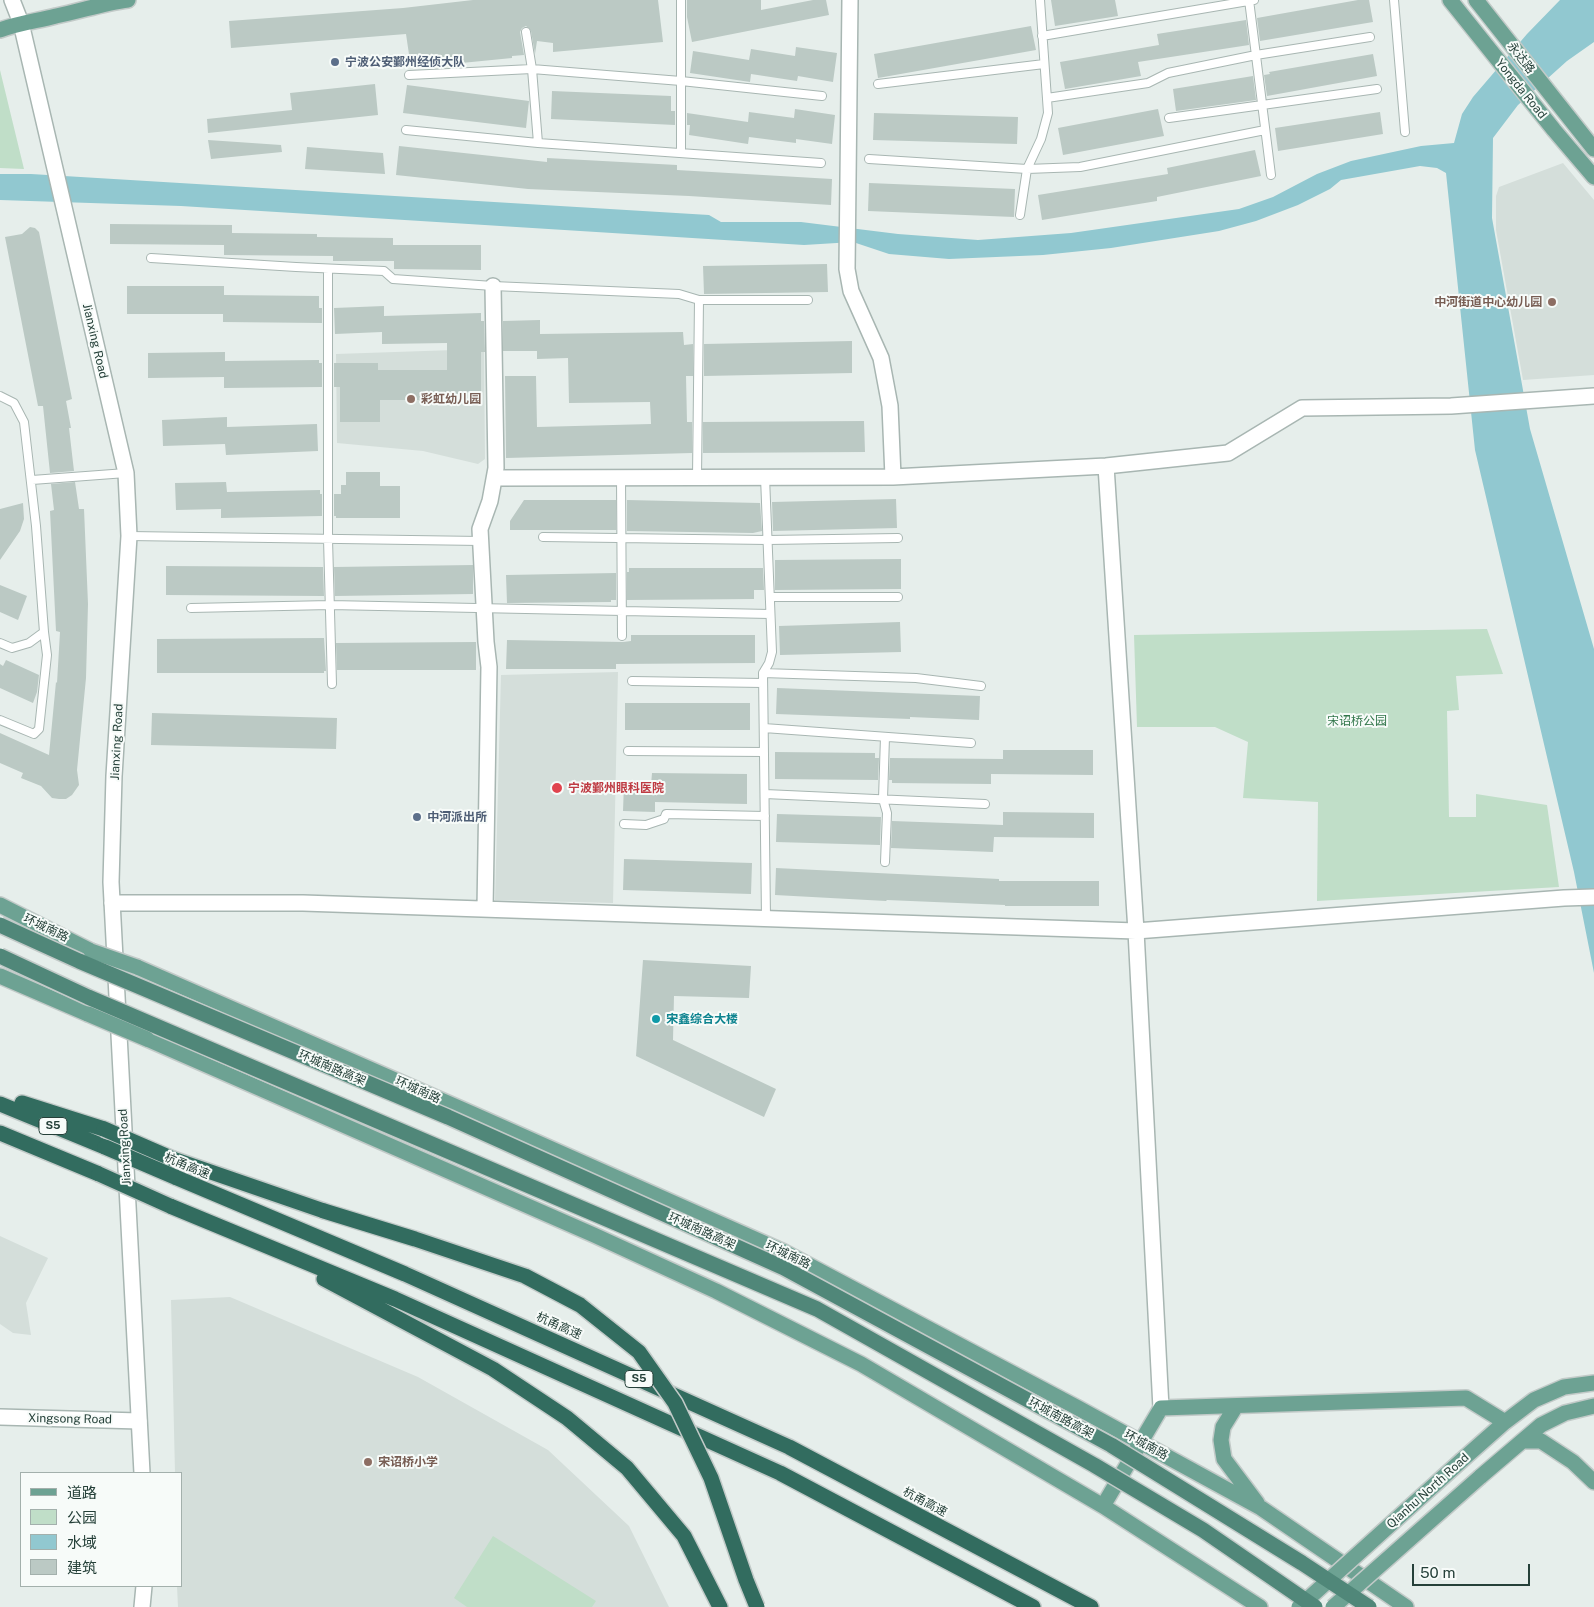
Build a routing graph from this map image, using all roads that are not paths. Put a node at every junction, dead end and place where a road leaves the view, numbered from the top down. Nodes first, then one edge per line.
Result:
1 (12, 0) edge
2 (128, 0) edge
3 (681, 0) edge
4 (850, 0) edge
5 (1040, 0) edge
6 (1251, 0) edge
7 (1394, 0) edge
8 (1450, 0) edge
9 (1476, 0) edge
10 (21, 23) junction
11 (0, 30) edge
12 (526, 32) dead end
13 (1042, 36) junction
14 (1370, 37) dead end
15 (1256, 55) junction
16 (1044, 64) junction
17 (532, 69) junction
18 (410, 74) dead end
19 (681, 82) junction
20 (878, 84) dead end
21 (1377, 89) dead end
22 (822, 96) dead end
23 (1047, 98) junction
24 (1262, 105) junction
25 (1567, 116) joint
26 (1170, 118) dead end
27 (406, 130) dead end
28 (1265, 130) junction
29 (1405, 132) dead end
30 (538, 143) junction
31 (1594, 149) edge
32 (681, 153) junction
33 (869, 159) dead end
34 (821, 163) dead end
35 (1027, 169) junction
36 (1271, 175) dead end
37 (1594, 177) edge
38 (1020, 215) dead end
39 (151, 258) dead end
40 (328, 269) junction
41 (492, 286) junction
42 (699, 300) junction
43 (808, 300) dead end
44 (0, 396) edge
45 (1594, 396) edge
46 (1106, 466) junction
47 (126, 473) junction
48 (697, 476) junction
49 (765, 476) junction
50 (621, 477) junction
51 (893, 477) junction
52 (495, 478) junction
53 (32, 480) junction
54 (129, 536) junction
55 (543, 537) dead end
56 (898, 538) dead end
57 (328, 539) junction
58 (621, 539) junction
59 (768, 540) junction
60 (481, 541) junction
61 (770, 597) junction
62 (898, 597) dead end
63 (330, 606) junction
64 (191, 608) dead end
65 (484, 609) junction
66 (622, 611) junction
67 (770, 614) junction
68 (44, 632) junction
69 (622, 636) dead end
70 (0, 643) edge
71 (763, 673) junction
72 (632, 681) dead end
73 (763, 683) junction
74 (332, 684) dead end
75 (981, 686) dead end
76 (0, 720) edge
77 (764, 728) junction
78 (885, 737) junction
79 (971, 743) dead end
80 (628, 751) dead end
81 (764, 752) junction
82 (765, 794) junction
83 (883, 799) junction
84 (985, 804) dead end
85 (765, 816) junction
86 (624, 824) dead end
87 (885, 862) dead end
88 (1594, 897) edge
89 (112, 903) junction
90 (0, 905) edge
91 (485, 909) junction
92 (766, 918) junction
93 (0, 925) edge
94 (1136, 931) junction
95 (0, 956) edge
96 (0, 976) edge
97 (0, 1096) edge
98 (0, 1104) edge
99 (0, 1133) edge
100 (241, 1235) junction
101 (1594, 1383) edge
102 (1236, 1406) junction
103 (1594, 1406) edge
104 (1161, 1408) junction
105 (0, 1417) edge
106 (139, 1420) junction
107 (1505, 1422) junction
108 (1523, 1441) junction
109 (1142, 1443) junction
110 (142, 1472) edge
111 (1594, 1482) edge
112 (1103, 1506) junction
113 (1261, 1508) junction
114 (144, 1587) edge
115 (148, 1587) edge
116 (142, 1607) edge
117 (150, 1607) edge
118 (720, 1607) edge
119 (757, 1607) edge
120 (1034, 1607) edge
121 (1091, 1607) edge
122 (1260, 1607) edge
123 (1298, 1607) edge
124 (1315, 1607) edge
125 (1332, 1607) edge
126 (1369, 1607) edge
127 (1406, 1607) edge

1 - 10 street, Jianxing Road
2 - 10 main road
3 - 19 lane
4 - 51 street
5 - 13 lane
6 - 13 lane
6 - 15 lane
7 - 29 lane
8 - 37 main road, Yongda Road
9 - 25 main road, 永达路
10 - 11 main road
10 - 47 street, Jianxing Road
12 - 17 lane
13 - 16 lane
14 - 15 lane
15 - 23 lane
15 - 24 lane
16 - 20 lane
16 - 23 lane
17 - 18 lane
17 - 19 lane
17 - 30 lane
19 - 22 lane
19 - 32 lane
21 - 24 lane
23 - 35 lane
24 - 26 lane
24 - 28 lane
25 - 31 main road, Yongda Road
27 - 30 lane
28 - 35 lane
28 - 36 lane
30 - 32 lane
32 - 34 lane
33 - 35 lane
35 - 38 lane
39 - 40 lane
40 - 41 lane
40 - 57 lane
41 - 42 lane
41 - 52 street
42 - 43 lane
42 - 48 lane
44 - 53 lane
45 - 46 street
46 - 51 street
46 - 94 street
47 - 53 lane
47 - 54 street, Jianxing Road
48 - 49 street
48 - 50 street
49 - 51 street
49 - 59 lane
50 - 52 street
50 - 58 lane
52 - 60 street
53 - 68 lane
54 - 57 lane
54 - 89 street, Jianxing Road
55 - 58 lane
56 - 59 lane
57 - 60 lane
57 - 63 lane
58 - 59 lane
58 - 66 lane
59 - 61 lane
60 - 65 street
61 - 62 lane
61 - 67 lane
63 - 64 lane
63 - 65 lane
63 - 74 lane
65 - 66 lane
65 - 91 street
66 - 67 lane
66 - 69 lane
67 - 71 lane
68 - 70 lane
68 - 76 lane
71 - 73 lane
71 - 75 lane
72 - 73 lane
73 - 77 lane
77 - 78 lane
77 - 81 lane
78 - 79 lane
78 - 83 lane
80 - 81 lane
81 - 82 lane
82 - 83 lane
82 - 85 lane
83 - 84 lane
83 - 87 lane
85 - 86 lane
85 - 92 lane
88 - 94 street
89 - 91 street
89 - 106 street, Jianxing Road
90 - 109 main road, 环城南路, bridge
91 - 92 street
92 - 94 street
93 - 126 highway, 环城南路高架, bridge
94 - 104 street
95 - 124 highway, 环城南路高架, bridge
96 - 112 main road, bridge
97 - 119 highway, bridge
98 - 121 highway, 杭甬高速 / S5, bridge
99 - 100 highway, S5, bridge
100 - 118 highway
100 - 120 highway, S5
101 - 107 main road, Qianhu North Road
102 - 104 main road
102 - 107 main road
102 - 113 main road
103 - 108 main road, Qianhu North Road
104 - 109 main road
105 - 106 street, Xingsong Road
106 - 110 street, Jianxing Road
107 - 123 main road, Qianhu North Road, bridge
108 - 111 main road
108 - 125 main road, Qianhu North Road, bridge
109 - 112 main road
109 - 113 main road, 环城南路
112 - 122 main road
113 - 127 main road, 环城南路
114 - 116 street
115 - 117 street

